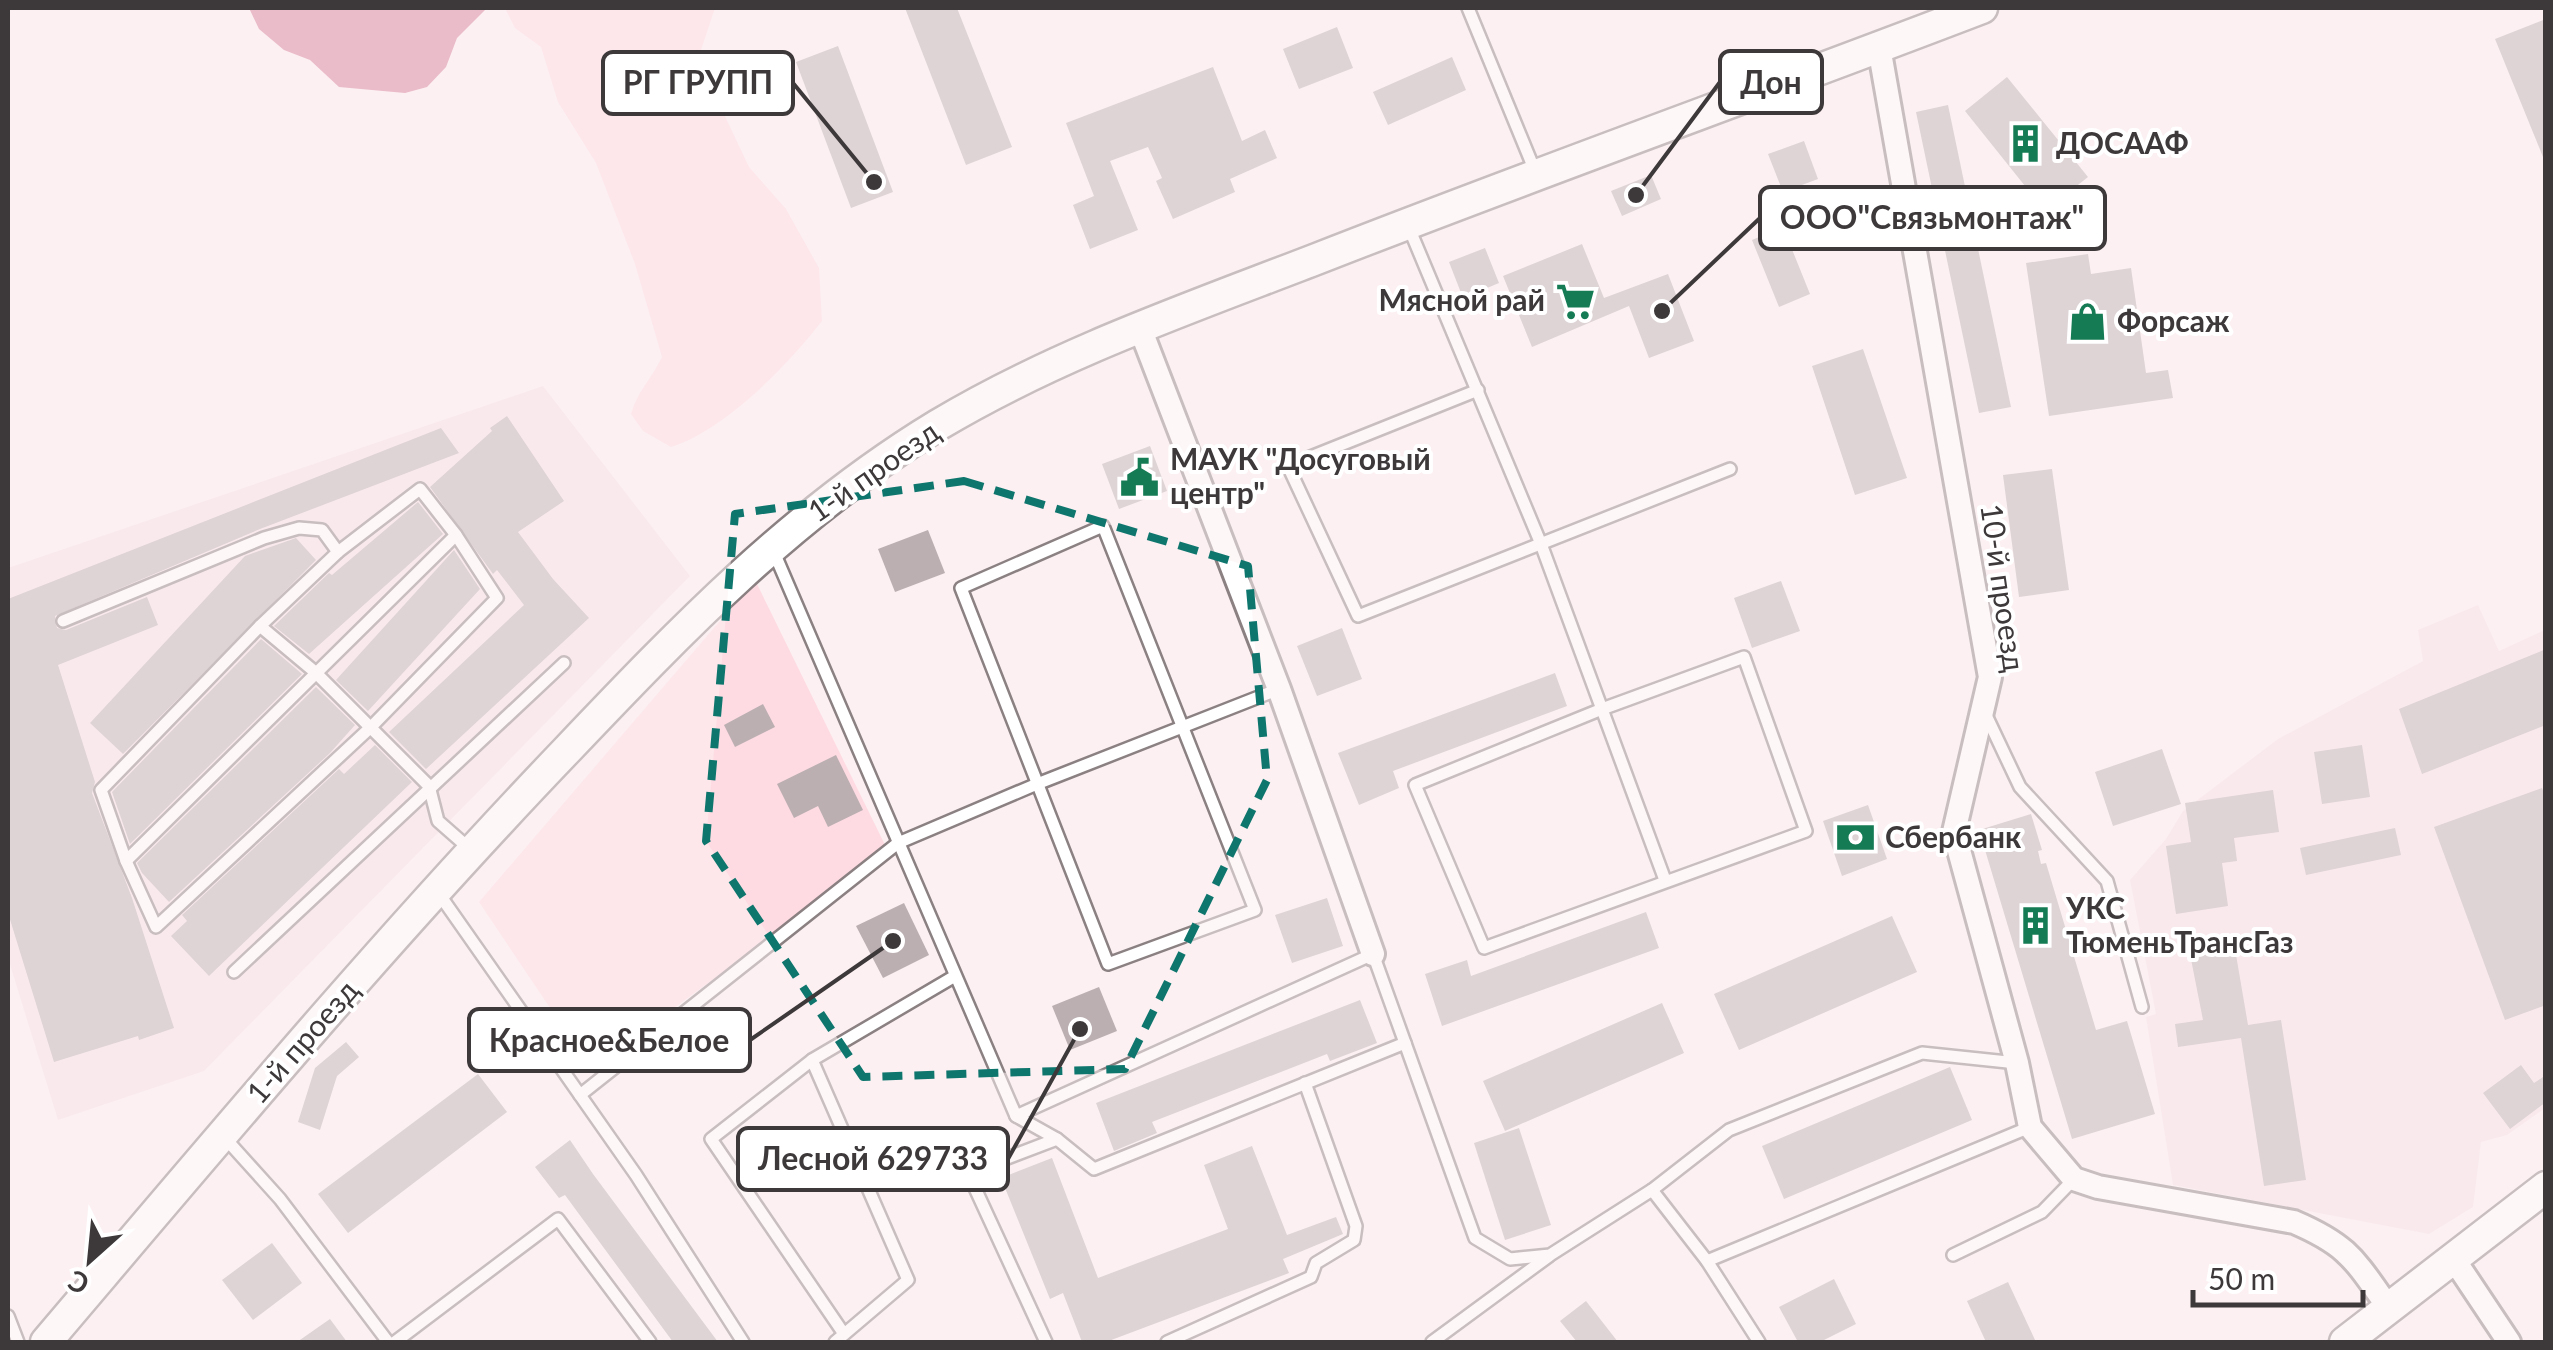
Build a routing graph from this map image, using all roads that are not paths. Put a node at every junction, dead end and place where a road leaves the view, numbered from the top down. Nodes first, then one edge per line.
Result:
1 (1468, 8) edge
2 (1982, 8) edge
3 (1880, 47) junction
4 (1536, 175) junction
5 (1407, 223) junction
6 (1140, 328) junction
7 (1478, 390) junction
8 (1730, 469) dead end
9 (456, 535) junction
10 (1541, 544) junction
11 (771, 546) junction
12 (338, 552) junction
13 (63, 621) dead end
14 (260, 626) junction
15 (564, 662) dead end
16 (316, 672) junction
17 (1280, 690) junction
18 (1983, 708) junction
19 (1602, 710) junction
20 (371, 727) junction
21 (1184, 727) junction
22 (1037, 784) junction
23 (429, 786) junction
24 (898, 844) junction
25 (471, 850) junction
26 (126, 860) junction
27 (1665, 880) junction
28 (436, 890) junction
29 (1373, 954) junction
30 (234, 972) dead end
31 (955, 976) junction
32 (2142, 1007) dead end
33 (1405, 1043) junction
34 (812, 1060) junction
35 (2017, 1063) junction
36 (1305, 1084) junction
37 (580, 1095) junction
38 (1016, 1116) junction
39 (2030, 1127) junction
40 (222, 1135) junction
41 (1057, 1139) junction
42 (2074, 1179) junction
43 (2546, 1187) edge
44 (1652, 1190) junction
45 (1550, 1255) junction
46 (1953, 1255) dead end
47 (2453, 1258) junction
48 (1707, 1260) junction
49 (2388, 1308) junction
50 (8, 1316) edge
51 (840, 1338) edge
52 (18, 1342) edge
53 (46, 1342) edge
54 (392, 1342) edge
55 (650, 1342) edge
56 (743, 1342) edge
57 (1046, 1342) edge
58 (1167, 1342) edge
59 (1432, 1342) edge
60 (1759, 1342) edge
61 (2345, 1342) edge
62 (2509, 1342) edge

1 - 4 lane
2 - 3 street, 1-й проезд
3 - 4 street, 1-й проезд
3 - 18 street, 10-й проезд
4 - 5 street, 1-й проезд
5 - 6 street, 1-й проезд
5 - 7 lane
6 - 11 street, 1-й проезд
6 - 17 street
7 - 10 lane
7 - 10 lane
8 - 10 lane
9 - 12 lane
9 - 16 lane
9 - 20 lane
10 - 19 lane
11 - 24 lane
11 - 25 street, 1-й проезд
12 - 13 lane
12 - 14 lane
14 - 16 lane
14 - 26 lane
15 - 23 lane
16 - 20 lane
16 - 26 lane
17 - 21 lane
17 - 29 street
18 - 32 lane
18 - 35 street, 10-й проезд
19 - 27 lane
19 - 27 lane
19 - 27 lane
20 - 23 lane
20 - 26 lane
21 - 22 lane
21 - 22 lane
21 - 22 lane
22 - 24 lane
23 - 25 lane
23 - 30 lane
24 - 31 lane
24 - 37 lane
25 - 28 street, 1-й проезд
28 - 37 lane
28 - 40 street, 1-й проезд
29 - 33 lane
29 - 38 lane
31 - 34 lane
31 - 38 lane
33 - 36 lane
33 - 45 lane
34 - 51 lane
34 - 51 lane
35 - 39 street, 10-й проезд
35 - 44 lane
36 - 41 lane
36 - 58 lane
37 - 56 lane
38 - 41 lane
39 - 42 street, 10-й проезд
39 - 48 lane
40 - 53 street, 1-й проезд
40 - 54 lane
41 - 57 lane
42 - 46 lane
42 - 49 street
43 - 47 street
44 - 45 lane
44 - 48 lane
45 - 59 lane
47 - 49 street
47 - 62 street
48 - 60 lane
49 - 61 street
50 - 52 lane
54 - 55 lane

